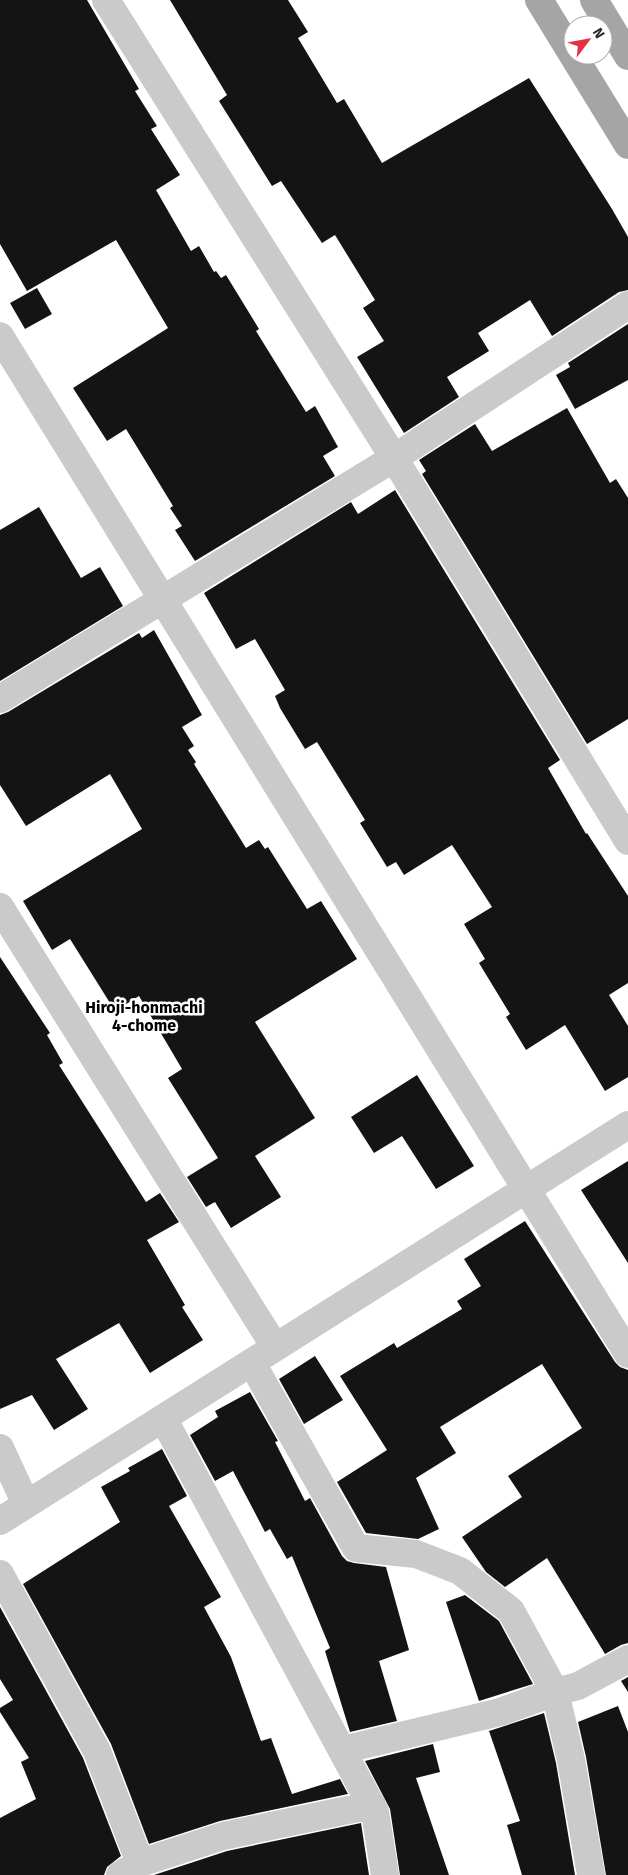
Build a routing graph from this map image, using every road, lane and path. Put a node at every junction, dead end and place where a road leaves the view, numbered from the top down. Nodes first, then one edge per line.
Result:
1 (106, 0) edge
2 (539, 0) edge
3 (594, 0) edge
4 (628, 56) edge
5 (628, 145) edge
6 (628, 305) edge
7 (0, 336) edge
8 (394, 458) junction
9 (163, 599) junction
10 (0, 699) edge
11 (628, 841) edge
12 (0, 907) edge
13 (628, 1125) edge
14 (526, 1190) junction
15 (274, 1347) junction
16 (628, 1354) edge
17 (252, 1362) junction
18 (163, 1418) junction
19 (0, 1448) edge
20 (26, 1504) junction
21 (0, 1521) edge
22 (0, 1574) edge
23 (628, 1659) edge
24 (555, 1692) junction
25 (342, 1750) junction
26 (372, 1806) junction
27 (130, 1869) edge
28 (385, 1875) edge
29 (591, 1875) edge

1 - 8 street
2 - 5 main road
3 - 4 main road
6 - 8 street
7 - 9 street
8 - 9 street
8 - 11 street
9 - 10 street
9 - 14 street
12 - 15 street
13 - 14 street
14 - 15 street
14 - 16 street
15 - 17 street
17 - 18 street
17 - 24 street
18 - 20 street
18 - 25 street
19 - 20 street
20 - 21 street
22 - 27 street
23 - 24 street
24 - 25 street
24 - 29 street
25 - 26 street
26 - 27 street
26 - 28 street

